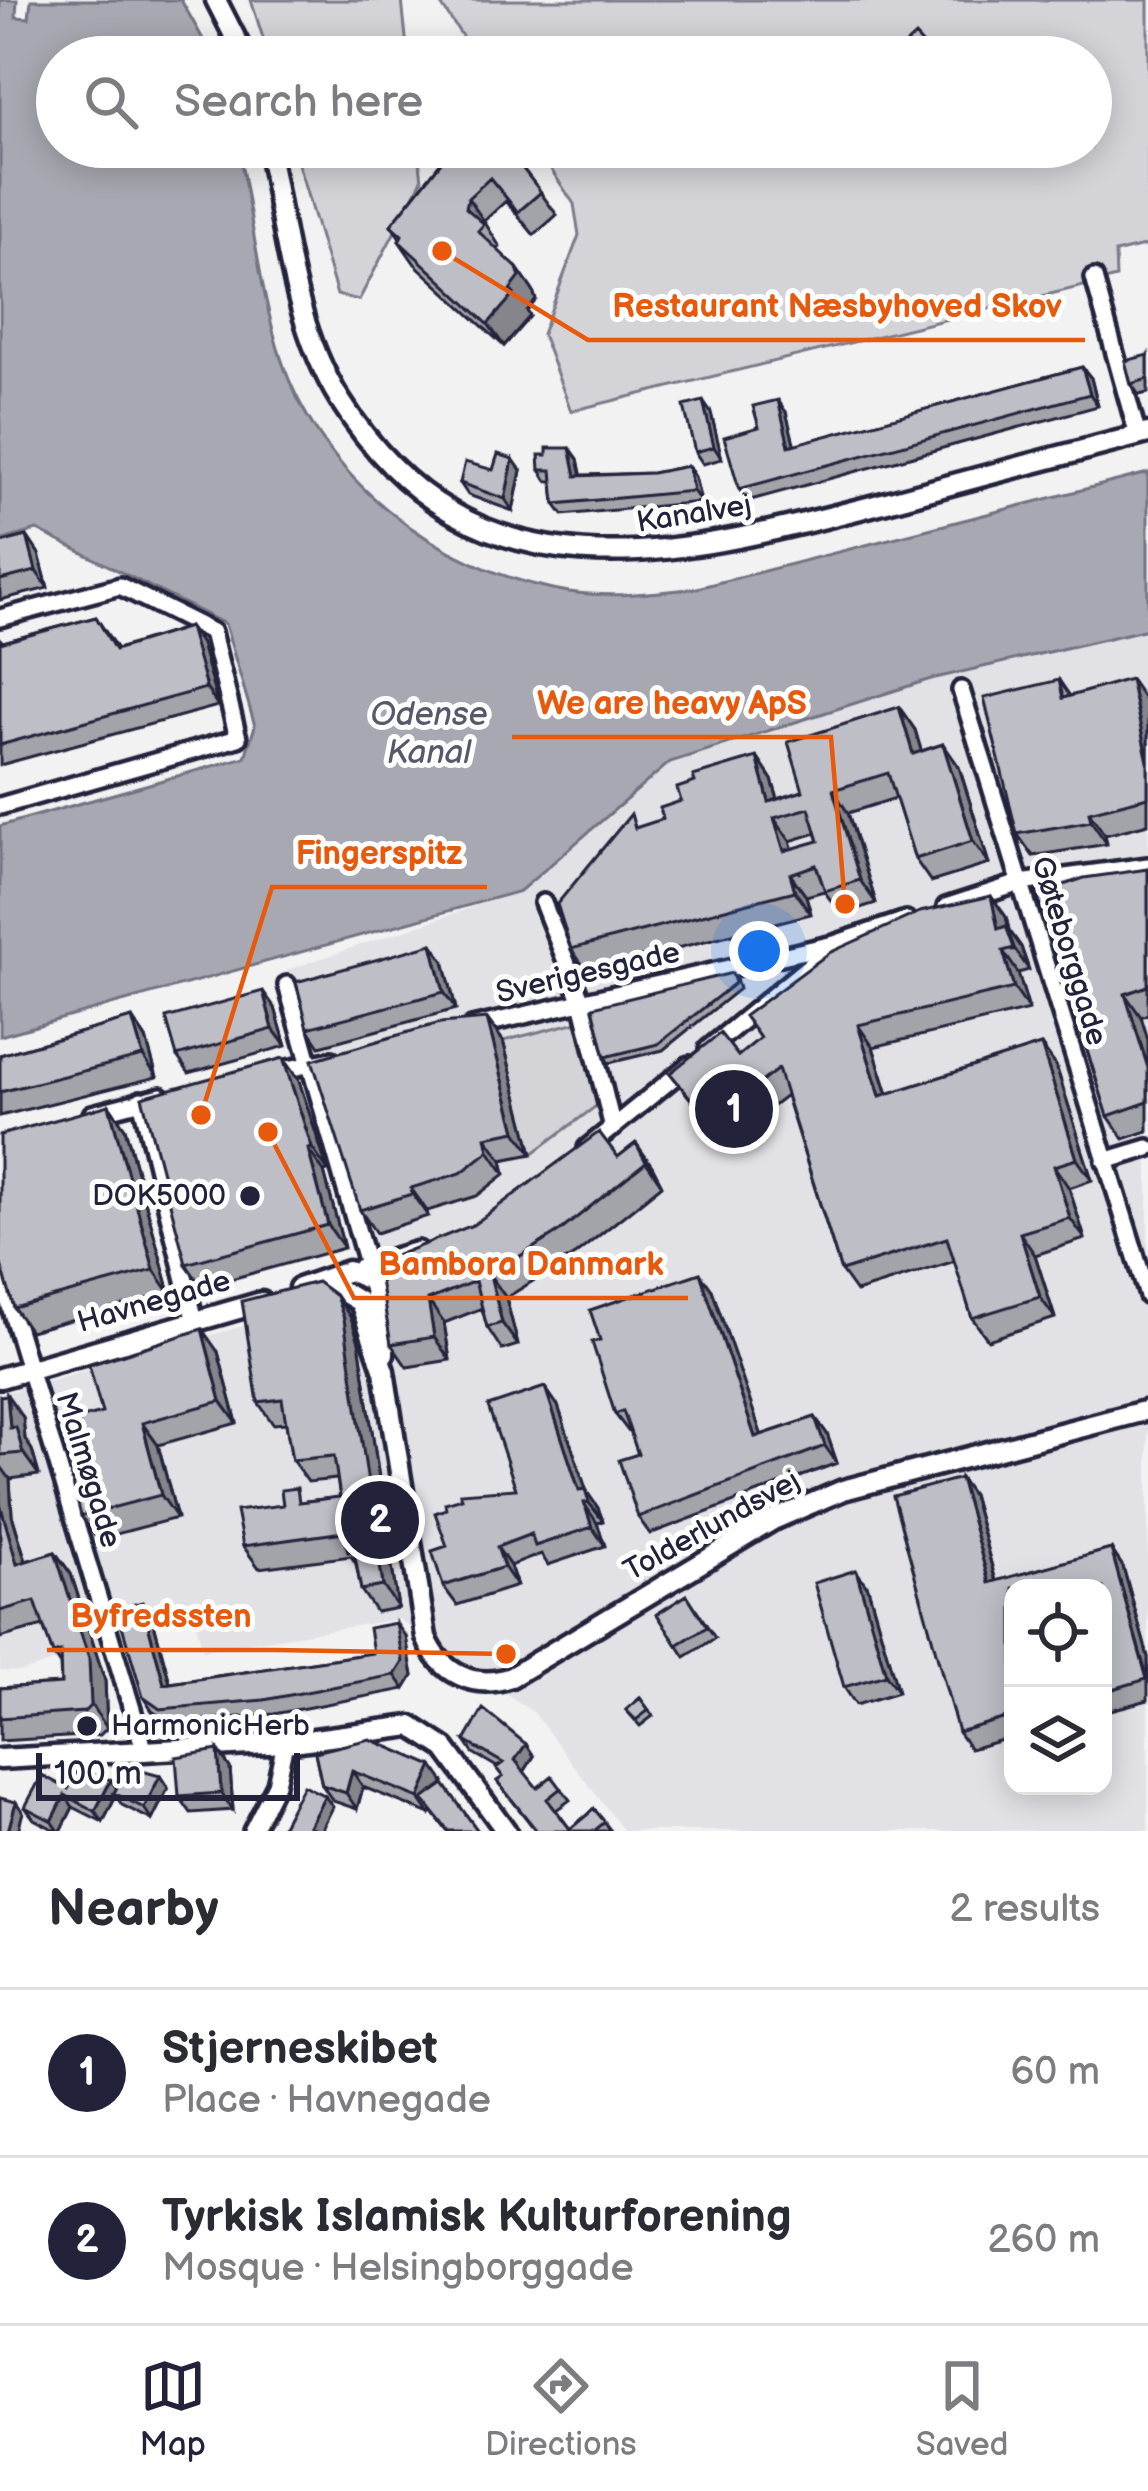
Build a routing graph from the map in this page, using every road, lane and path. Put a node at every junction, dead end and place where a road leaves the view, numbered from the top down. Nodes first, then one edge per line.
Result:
1 (216, 0) edge
2 (234, 36) edge
3 (273, 168) edge
4 (1094, 278) dead end
5 (1143, 435) edge
6 (0, 618) edge
7 (961, 691) dead end
8 (0, 806) edge
9 (1148, 866) edge
10 (1020, 883) junction
11 (543, 903) dead end
12 (837, 943) junction
13 (287, 985) dead end
14 (582, 1002) junction
15 (446, 1033) edge
16 (355, 1054) edge
17 (310, 1065) junction
18 (246, 1078) edge
19 (183, 1091) edge
20 (141, 1100) junction
21 (73, 1120) edge
22 (613, 1128) junction
23 (1148, 1148) edge
24 (1106, 1161) junction
25 (565, 1167) edge
26 (430, 1249) edge
27 (0, 1274) edge
28 (361, 1278) junction
29 (1148, 1296) edge
30 (195, 1321) junction
31 (28, 1369) junction
32 (0, 1378) edge
33 (1148, 1410) edge
34 (285, 1743) junction
35 (145, 1752) junction
36 (0, 1759) edge
37 (252, 1831) edge
38 (506, 1831) edge

1 - 2 street
3 - 5 street, Kanalvej
4 - 5 street
6 - 8 street
7 - 10 street, Gøteborggade
9 - 10 street
10 - 12 street
10 - 24 street, Gøteborggade
11 - 14 street
12 - 14 street, Sverigesgade
12 - 22 street
13 - 17 street
14 - 15 street, Sverigesgade
14 - 22 street
16 - 17 street
17 - 18 street
17 - 28 street
19 - 20 street
20 - 21 street
20 - 30 street
22 - 25 street
23 - 24 street
24 - 29 street, Gøteborggade
26 - 28 street, Havnegade
27 - 31 street, Malmøgade
28 - 30 street, Havnegade
28 - 33 street, Tolderlundsvej
30 - 31 street, Havnegade
31 - 32 street, Havnegade
31 - 35 street, Malmøgade
34 - 35 street
34 - 37 street
34 - 38 street
35 - 36 street

